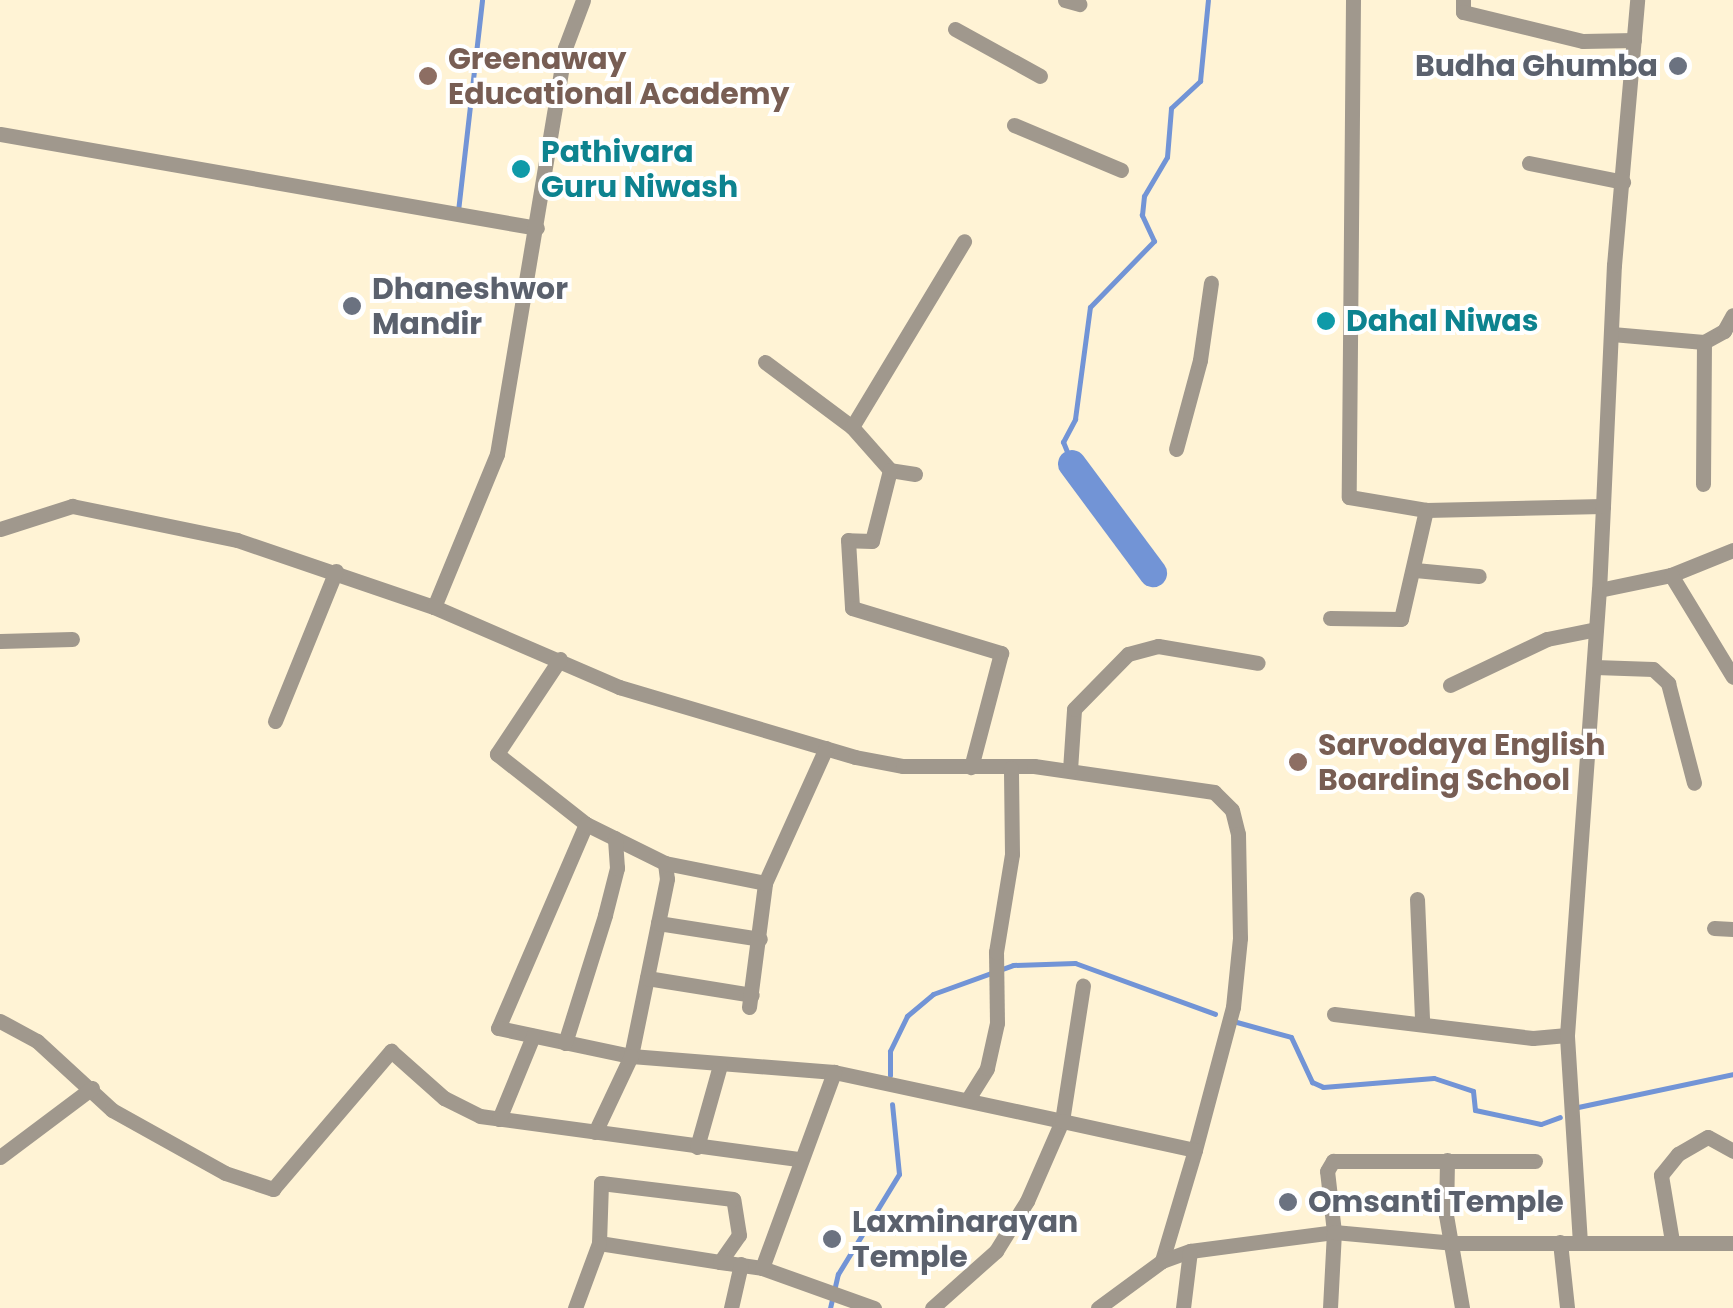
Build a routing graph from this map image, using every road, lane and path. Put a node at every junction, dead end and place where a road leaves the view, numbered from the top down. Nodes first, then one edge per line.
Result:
1 (584, 0) edge
2 (1354, 0) edge
3 (1463, 0) edge
4 (1637, 0) edge
5 (955, 28) dead end
6 (1634, 40) junction
7 (1040, 76) dead end
8 (1014, 125) dead end
9 (0, 134) edge
10 (1528, 163) dead end
11 (1120, 170) dead end
12 (1623, 182) junction
13 (537, 228) junction
14 (964, 240) dead end
15 (1210, 283) dead end
16 (1733, 315) edge
17 (1729, 331) edge
18 (1612, 334) junction
19 (1704, 342) junction
20 (766, 362) dead end
21 (852, 426) junction
22 (1176, 448) dead end
23 (890, 470) junction
24 (915, 474) dead end
25 (1703, 484) dead end
26 (1603, 506) junction
27 (1426, 510) junction
28 (0, 529) edge
29 (1733, 550) edge
30 (1414, 570) junction
31 (336, 571) junction
32 (1671, 575) junction
33 (1479, 576) dead end
34 (1599, 590) junction
35 (434, 607) junction
36 (1330, 618) dead end
37 (1596, 629) junction
38 (72, 640) dead end
39 (0, 641) edge
40 (560, 659) junction
41 (1258, 663) dead end
42 (1595, 667) junction
43 (1733, 677) edge
44 (1450, 685) dead end
45 (275, 721) dead end
46 (826, 748) junction
47 (971, 766) junction
48 (1011, 768) junction
49 (1070, 770) junction
50 (1694, 784) dead end
51 (586, 824) junction
52 (616, 838) junction
53 (665, 862) junction
54 (766, 883) junction
55 (1417, 898) dead end
56 (658, 923) junction
57 (1714, 928) dead end
58 (1733, 929) edge
59 (760, 938) junction
60 (647, 978) junction
61 (1084, 986) dead end
62 (1334, 1014) dead end
63 (1422, 1020) junction
64 (0, 1021) edge
65 (1566, 1035) junction
66 (533, 1036) junction
67 (565, 1043) junction
68 (631, 1056) junction
69 (720, 1065) junction
70 (834, 1072) junction
71 (92, 1088) junction
72 (968, 1099) junction
73 (499, 1119) junction
74 (1062, 1121) junction
75 (595, 1132) junction
76 (697, 1147) junction
77 (1194, 1150) junction
78 (1733, 1151) edge
79 (0, 1157) edge
80 (800, 1159) junction
81 (1447, 1160) junction
82 (1536, 1161) dead end
83 (1334, 1232) junction
84 (1672, 1241) junction
85 (1560, 1242) junction
86 (600, 1243) junction
87 (1456, 1243) junction
88 (1580, 1243) junction
89 (1733, 1243) edge
90 (1190, 1251) junction
91 (1162, 1261) junction
92 (720, 1262) junction
93 (741, 1264) junction
94 (762, 1268) junction
95 (574, 1308) edge
96 (731, 1308) edge
97 (874, 1308) edge
98 (932, 1308) edge
99 (1098, 1308) edge
100 (1182, 1308) edge
101 (1330, 1308) edge
102 (1462, 1308) edge
103 (1567, 1308) edge

1 - 13 street
2 - 27 street
3 - 6 street
4 - 6 street
5 - 7 street
6 - 12 street
8 - 11 street
9 - 13 street
10 - 12 street
12 - 18 street
13 - 35 street
14 - 21 street
15 - 22 street
16 - 17 street
17 - 19 street
18 - 19 street
18 - 26 street
19 - 25 street
20 - 21 street
21 - 23 street
23 - 24 street
23 - 47 street
26 - 27 street
26 - 34 street
27 - 30 street
28 - 31 street
29 - 32 street
30 - 33 street
30 - 36 street
31 - 35 street
31 - 45 street
32 - 34 street
32 - 43 street
34 - 37 street
35 - 40 street
37 - 42 street
37 - 44 street
38 - 39 street
40 - 46 street
40 - 51 street
41 - 49 street
42 - 50 street
42 - 65 street
46 - 47 street
46 - 54 street
47 - 48 street
48 - 49 street
48 - 72 street
49 - 77 street
51 - 52 street
51 - 66 street
52 - 53 street
52 - 67 street
53 - 54 street
53 - 56 street
54 - 59 street
55 - 63 street
56 - 59 street
56 - 60 street
57 - 58 street
59 - 60 street
60 - 68 street
61 - 74 street
62 - 63 street
63 - 65 street
64 - 71 street
65 - 88 street
66 - 67 street
66 - 73 street
67 - 68 street
68 - 69 street
68 - 75 street
69 - 70 street
69 - 76 street
70 - 72 street
70 - 80 street
71 - 73 street
71 - 79 street
72 - 74 street
73 - 75 street
74 - 77 street
74 - 98 street
75 - 76 street
76 - 80 street
77 - 91 street
78 - 84 street
80 - 94 street
81 - 82 street
81 - 83 street
81 - 87 street
83 - 87 street
83 - 90 street
83 - 101 street
84 - 88 street
84 - 89 street
85 - 87 street
85 - 88 street
85 - 103 street
86 - 92 street
86 - 92 street
86 - 95 street
87 - 102 street
90 - 91 street
90 - 100 street
91 - 99 street
92 - 93 street
93 - 94 street
93 - 96 street
94 - 97 street

